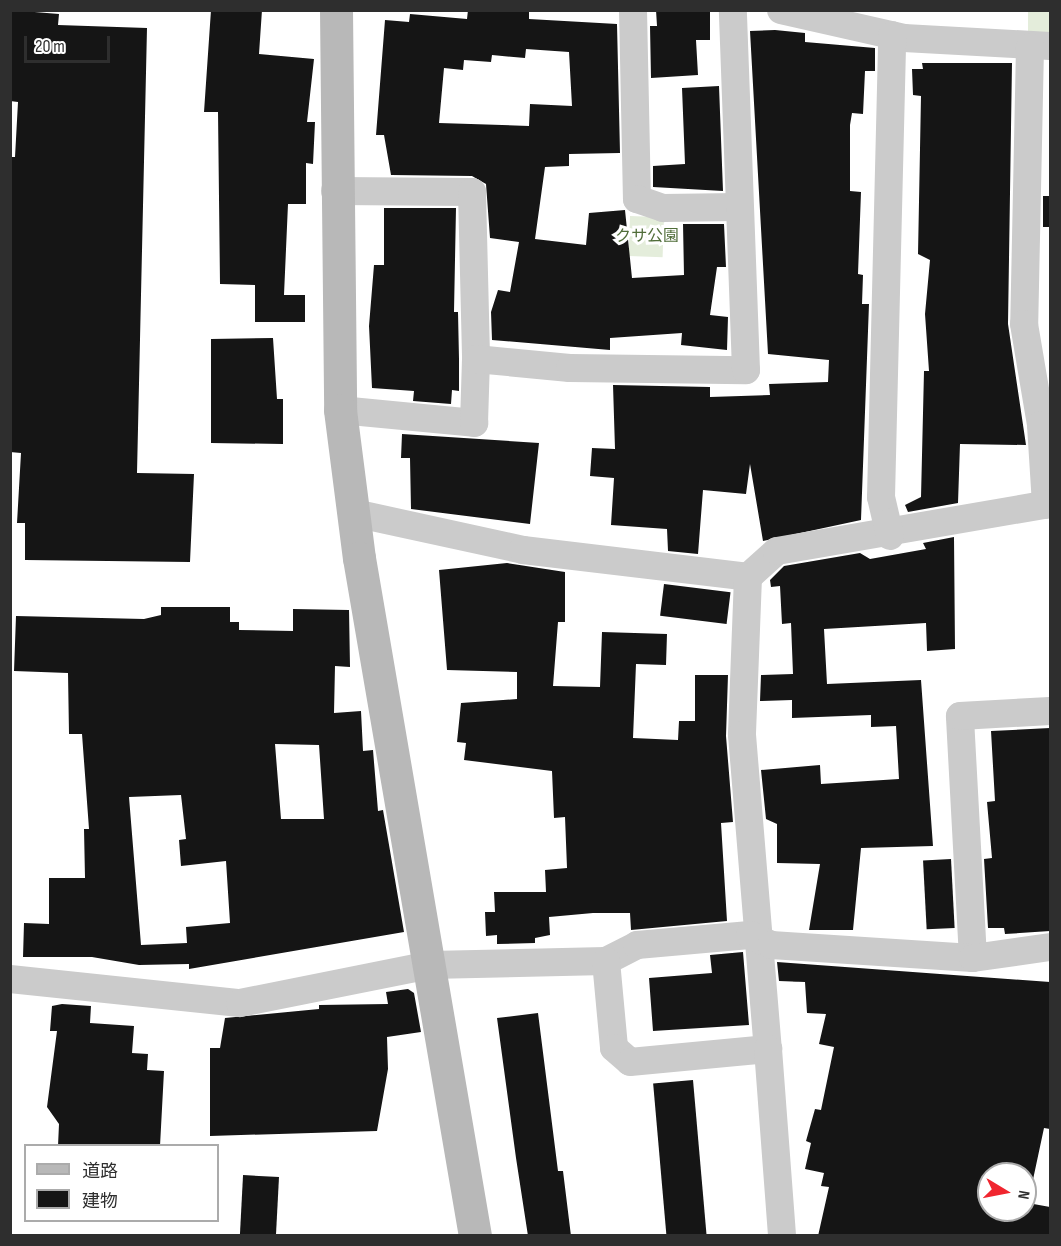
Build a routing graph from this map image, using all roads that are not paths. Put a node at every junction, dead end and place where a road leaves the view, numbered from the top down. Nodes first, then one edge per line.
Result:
1 (336, 10) edge
2 (633, 10) edge
3 (733, 10) edge
4 (781, 10) edge
5 (877, 26) edge
6 (1040, 46) edge
7 (335, 191) junction
8 (737, 207) junction
9 (476, 359) junction
10 (340, 410) junction
11 (1048, 504) edge
12 (354, 513) junction
13 (890, 536) junction
14 (748, 577) junction
15 (1050, 711) edge
16 (762, 941) junction
17 (1050, 947) edge
18 (974, 958) junction
19 (606, 962) junction
20 (430, 965) junction
21 (10, 980) edge
22 (768, 1049) junction
23 (476, 1236) edge
24 (782, 1236) edge

1 - 7 street
2 - 8 street
3 - 8 street
4 - 5 street
5 - 6 street
5 - 13 street
6 - 11 street
7 - 9 street
7 - 10 street
8 - 9 street
9 - 10 street
10 - 12 street
11 - 13 street
12 - 14 street
12 - 20 street
13 - 14 street
14 - 16 street
15 - 18 street
16 - 18 street
16 - 19 street
16 - 22 street
17 - 18 street
19 - 20 street
19 - 22 street
20 - 21 street
20 - 23 street
22 - 24 street

